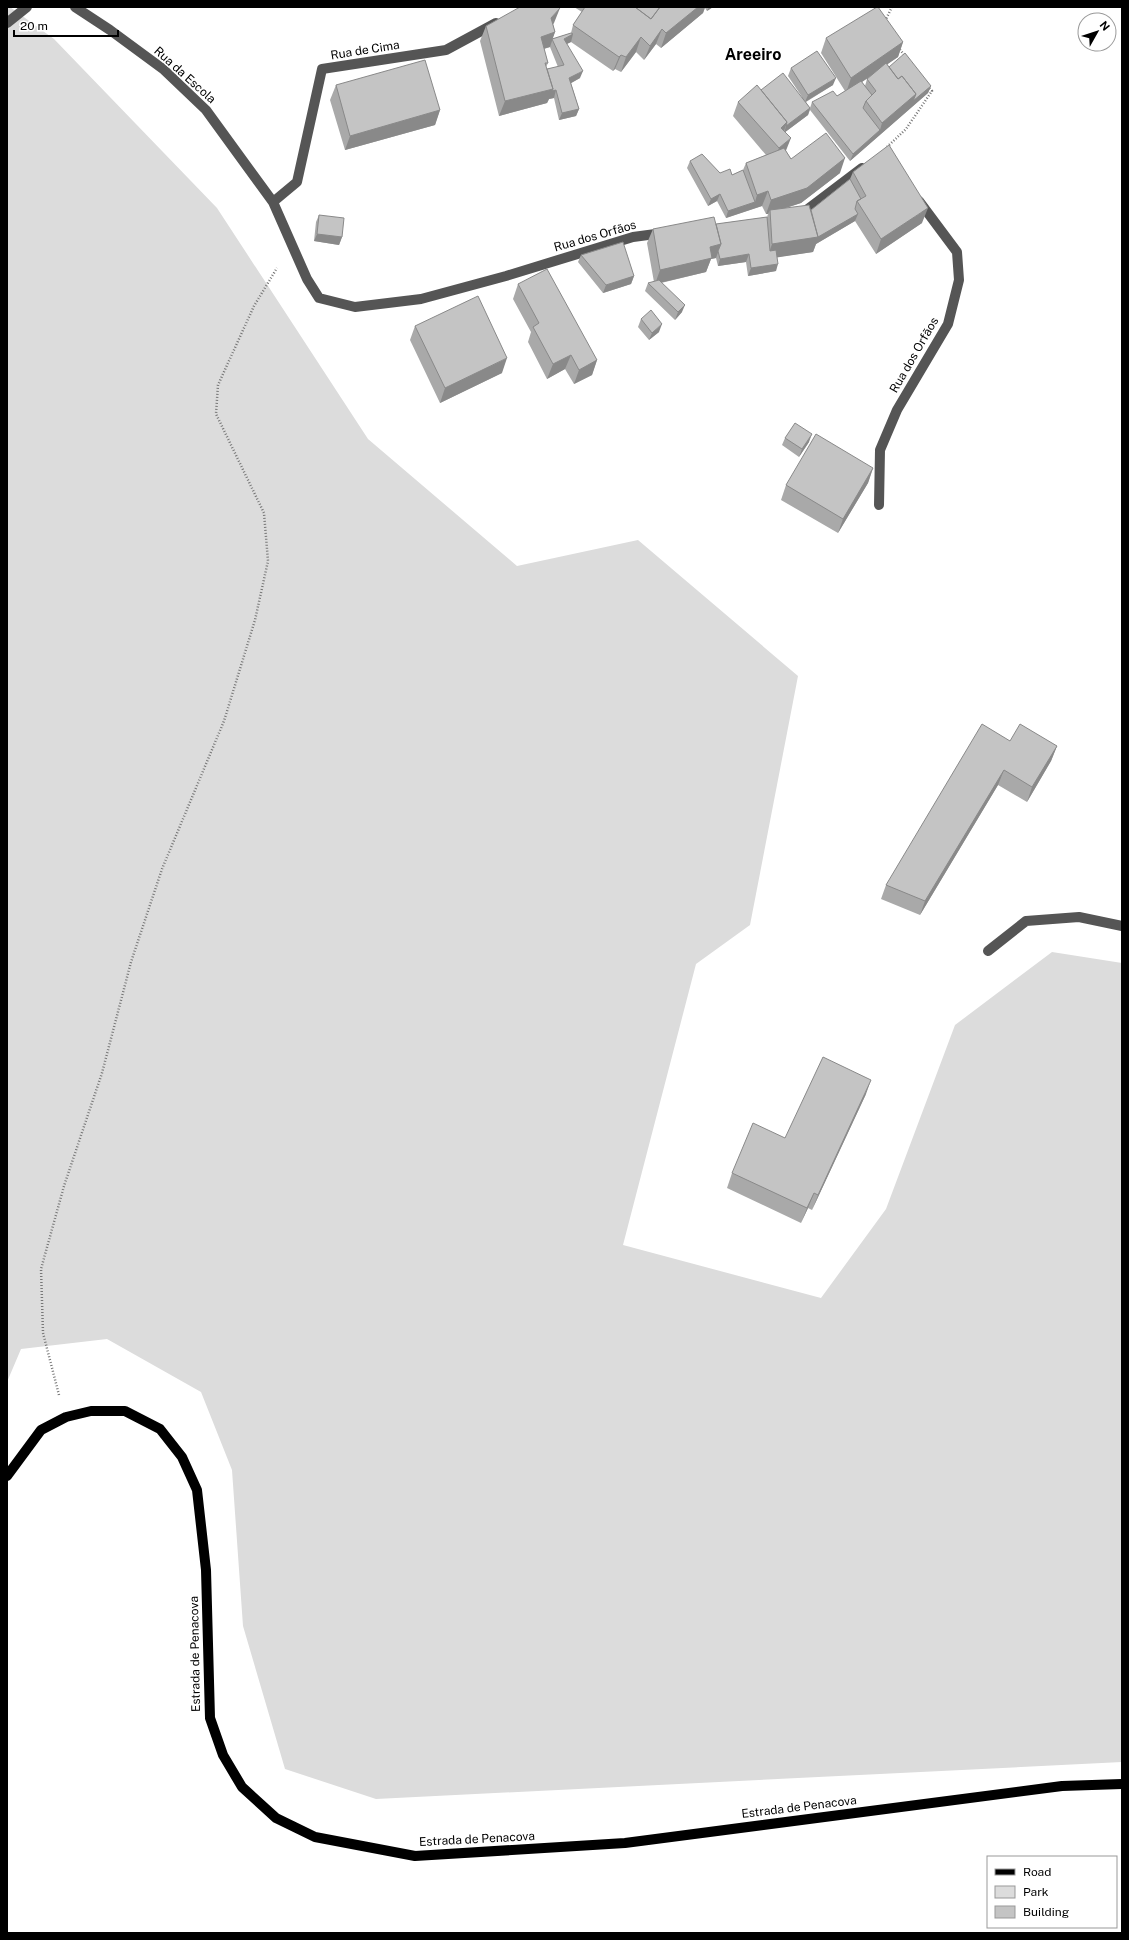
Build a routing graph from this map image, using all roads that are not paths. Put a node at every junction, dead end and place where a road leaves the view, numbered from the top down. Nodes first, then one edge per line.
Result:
1 (27, 7) edge
2 (75, 7) edge
3 (508, 17) edge
4 (7, 23) edge
5 (883, 152) edge
6 (911, 190) edge
7 (273, 202) junction
8 (794, 216) edge
9 (671, 231) edge
10 (879, 505) dead end
11 (1122, 926) edge
12 (988, 951) dead end
13 (7, 1476) edge
14 (1122, 1784) edge

1 - 4 street
2 - 7 street, Rua da Escola
3 - 7 street, Rua de Cima
5 - 8 street
6 - 10 street, Rua dos Orfãos
7 - 9 street, Rua dos Orfãos
11 - 12 street
13 - 14 main road, Estrada de Penacova

